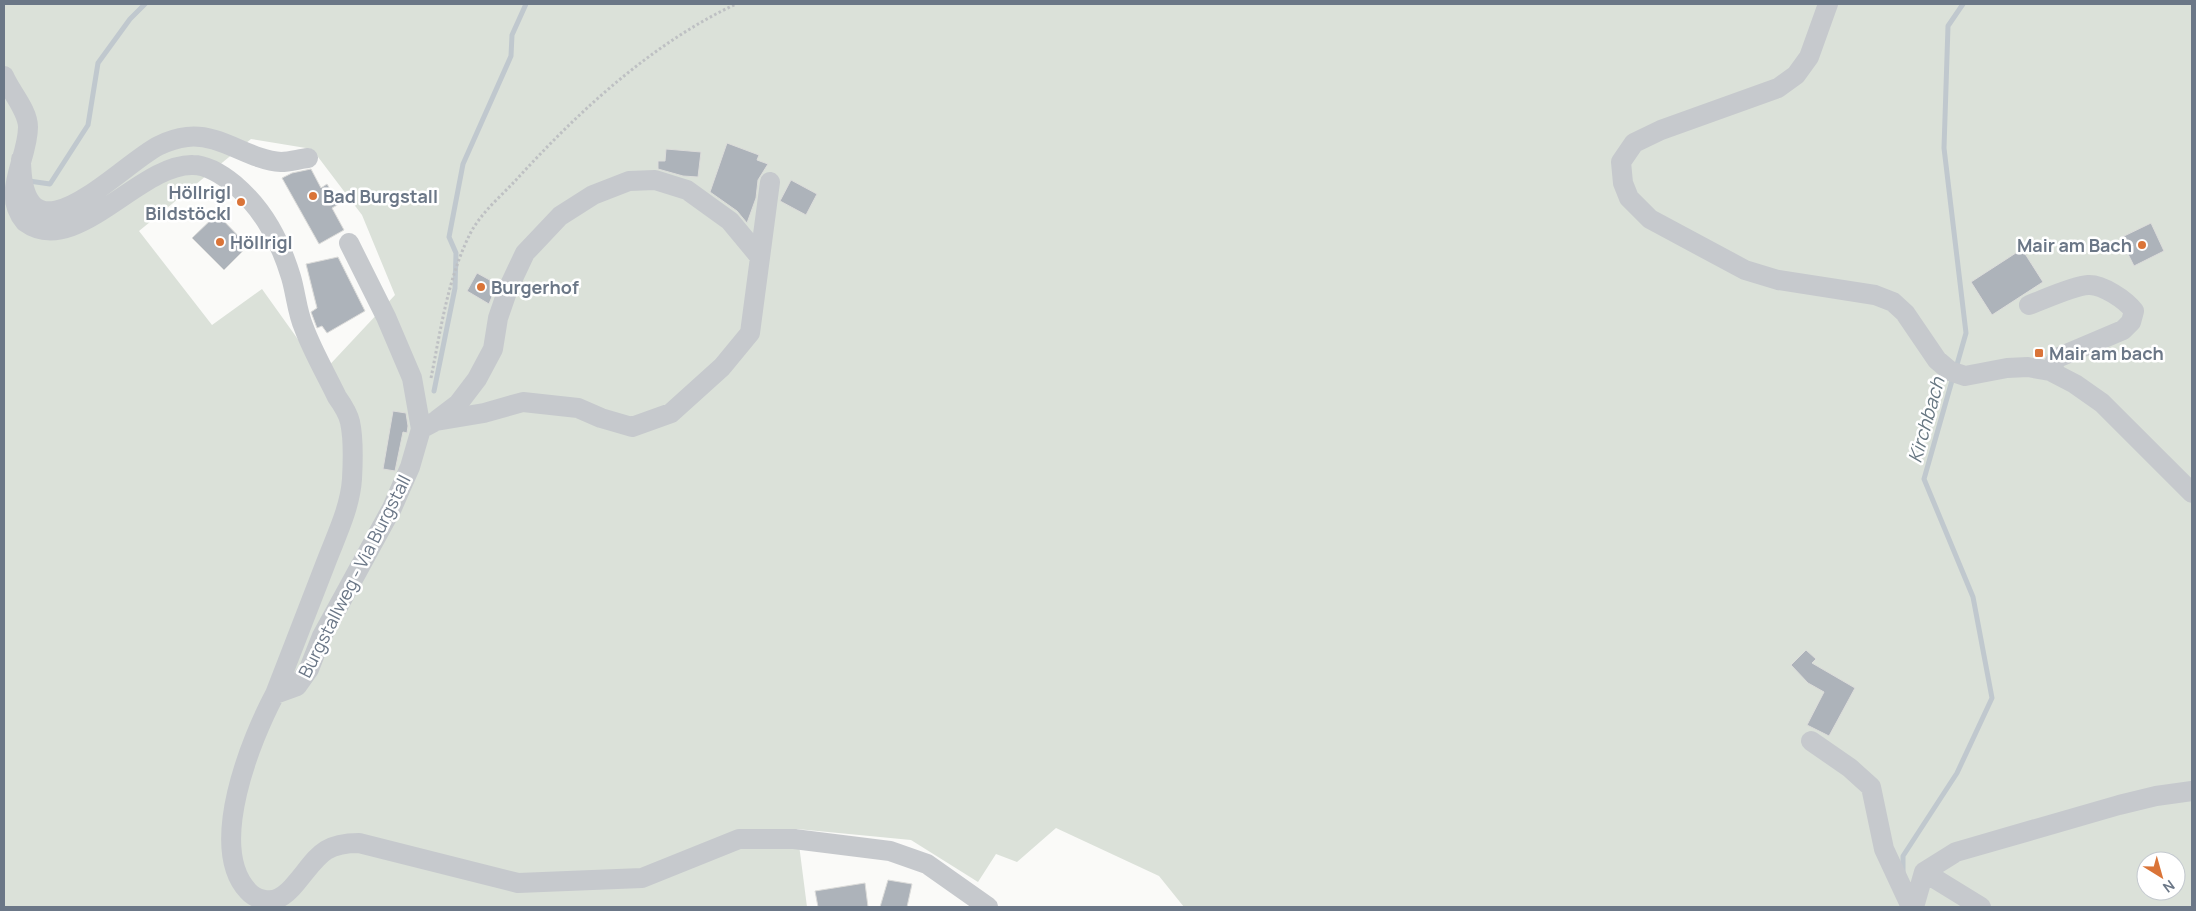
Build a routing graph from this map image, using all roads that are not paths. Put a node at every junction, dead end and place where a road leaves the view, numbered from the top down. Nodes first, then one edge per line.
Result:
1 (1828, 4) edge
2 (4, 76) edge
3 (308, 158) dead end
4 (17, 164) junction
5 (770, 182) dead end
6 (349, 242) dead end
7 (759, 256) junction
8 (2029, 305) dead end
9 (2050, 371) junction
10 (428, 425) junction
11 (2192, 493) edge
12 (275, 694) junction
13 (1811, 741) dead end
14 (2192, 791) edge
15 (1924, 872) junction
16 (988, 907) edge
17 (1912, 907) edge
18 (1981, 907) edge

1 - 9 street
2 - 4 street, Burgstallweg - Via Burgstall
3 - 4 street
4 - 12 street, Burgstallweg - Via Burgstall
5 - 7 street
6 - 10 street
7 - 10 street
7 - 10 street
8 - 9 street
9 - 11 street
10 - 12 street, Burgstallweg - Via Burgstall
12 - 16 street, Burgstallweg - Via Burgstall
13 - 17 street
14 - 15 street
15 - 17 street
15 - 18 street

